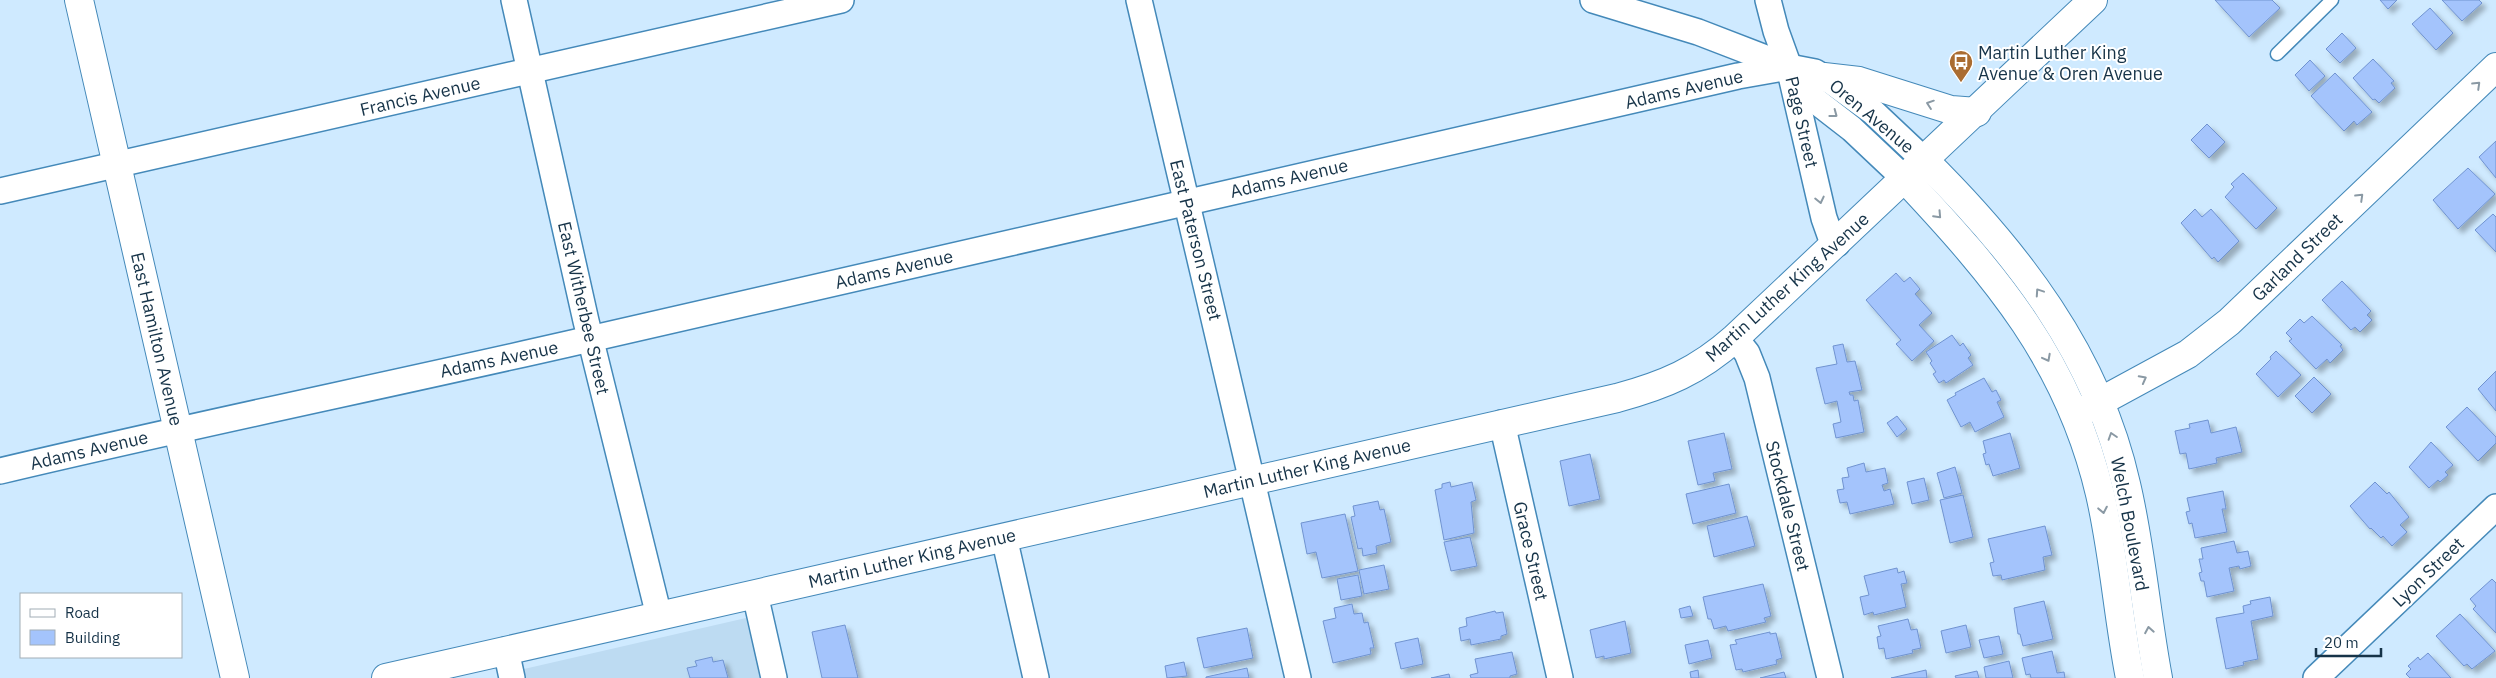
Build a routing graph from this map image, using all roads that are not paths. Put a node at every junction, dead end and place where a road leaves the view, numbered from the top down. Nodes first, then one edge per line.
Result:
1 (79, 0) edge
2 (514, 0) edge
3 (841, 0) edge
4 (1139, 0) edge
5 (1593, 0) edge
6 (1768, 0) edge
7 (2093, 0) edge
8 (2332, 0) edge
9 (2276, 54) dead end
10 (1789, 67) junction
11 (2496, 67) edge
12 (530, 71) junction
13 (1824, 77) junction
14 (1977, 112) junction
15 (1925, 161) junction
16 (117, 165) junction
17 (1905, 179) junction
18 (0, 191) edge
19 (1186, 202) junction
20 (1837, 244) junction
21 (591, 338) junction
22 (1735, 338) junction
23 (2100, 402) junction
24 (2075, 415) junction
25 (1502, 423) junction
26 (177, 429) junction
27 (0, 471) edge
28 (1253, 480) junction
29 (2496, 507) edge
30 (1004, 537) junction
31 (755, 594) junction
32 (659, 616) junction
33 (506, 650) junction
34 (234, 678) edge
35 (386, 678) edge
36 (512, 678) edge
37 (774, 678) edge
38 (1036, 678) edge
39 (1298, 678) edge
40 (1560, 678) edge
41 (1830, 678) edge
42 (2130, 678) edge
43 (2158, 678) edge
44 (2316, 678) edge

1 - 16 street, East Hamilton Avenue
2 - 12 street, East Witherbee Street
3 - 12 street, Francis Avenue
4 - 19 street, East Paterson Street
5 - 10 street, Oren Avenue
6 - 10 street, Page Street
7 - 14 street, Martin Luther King Avenue
8 - 9 lane
10 - 13 street, Oren Avenue
10 -> 17 street, Oren Avenue
10 - 19 street, Adams Avenue
10 -> 20 street, Page Street
23 -> 11 street, Garland Street
12 - 16 street, Francis Avenue
12 - 21 street, East Witherbee Street
14 -> 13 street
13 - 15 street, Oren Avenue
14 - 15 street, Martin Luther King Avenue
15 - 17 street, Martin Luther King Avenue
23 -> 15 street, Welch Boulevard
16 - 18 street, Francis Avenue
16 - 26 street, East Hamilton Avenue
17 - 20 street, Martin Luther King Avenue
17 -> 24 street, Welch Boulevard
19 - 21 street, Adams Avenue
19 - 28 street, East Paterson Street
20 - 22 street, Martin Luther King Avenue
21 - 26 street, Adams Avenue
21 - 32 street, East Witherbee Street
22 - 25 street, Martin Luther King Avenue
22 - 41 street, Stockdale Street
23 - 24 street, Garland Street
43 -> 23 street, Welch Boulevard
24 -> 42 street, Welch Boulevard
25 - 28 street, Martin Luther King Avenue
25 - 40 street, Grace Street
26 - 27 street, Adams Avenue
26 - 34 street, East Hamilton Avenue
28 - 30 street, Martin Luther King Avenue
28 - 39 street, East Paterson Street
29 - 44 street, Lyon Street
30 - 31 street, Martin Luther King Avenue
30 - 38 street
31 - 32 street, Martin Luther King Avenue
31 - 37 street
32 - 33 street, Martin Luther King Avenue
33 - 35 street, Martin Luther King Avenue
33 - 36 street

